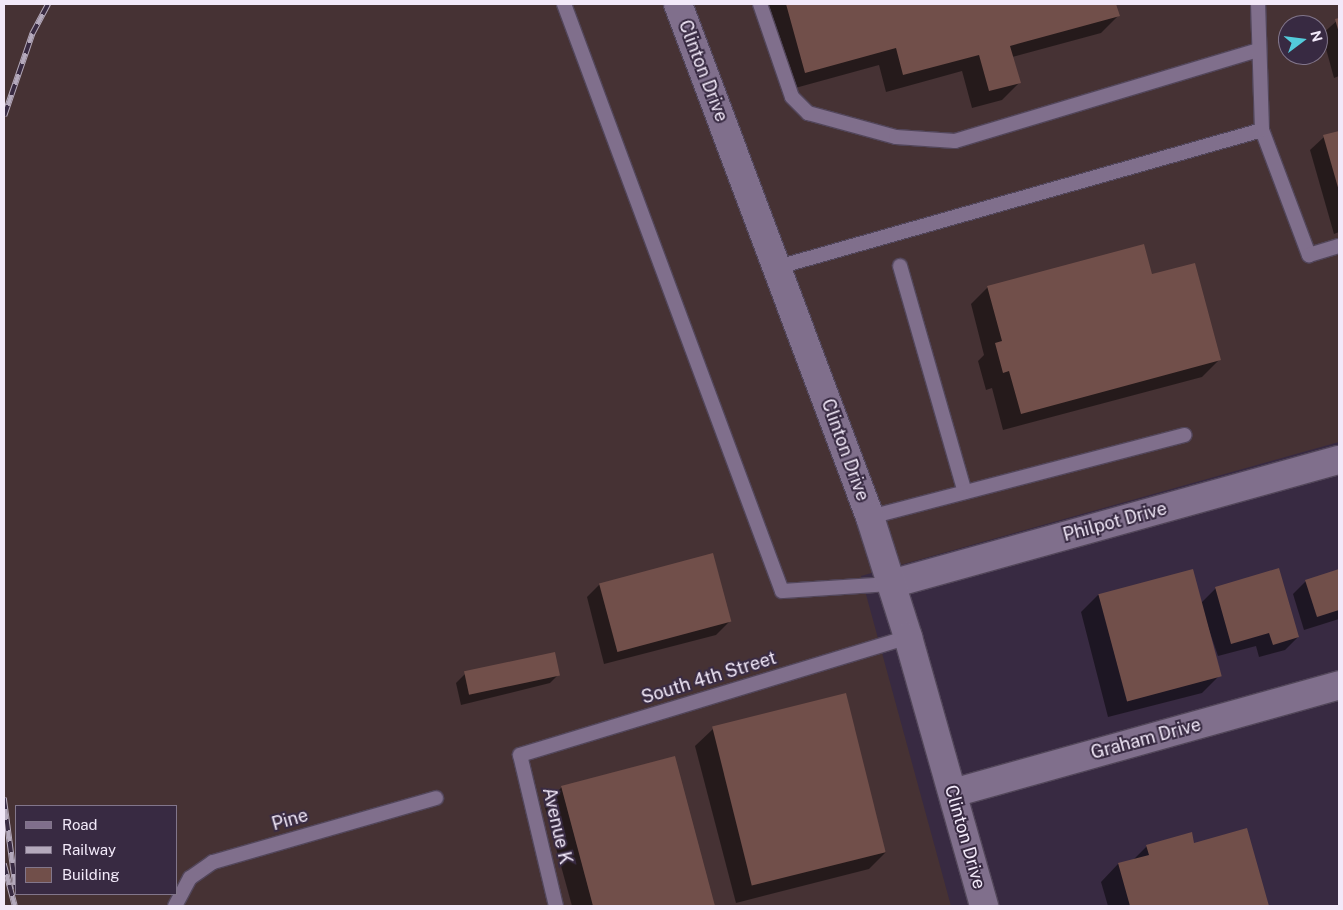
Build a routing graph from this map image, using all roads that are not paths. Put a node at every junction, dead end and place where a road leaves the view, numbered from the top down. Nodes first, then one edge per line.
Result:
1 (564, 4) edge
2 (678, 4) edge
3 (760, 4) edge
4 (1258, 4) edge
5 (1259, 50) junction
6 (1262, 130) junction
7 (1339, 246) edge
8 (900, 266) dead end
9 (778, 267) junction
10 (1184, 435) dead end
11 (1339, 460) edge
12 (965, 492) junction
13 (870, 517) junction
14 (891, 584) junction
15 (908, 636) junction
16 (1339, 685) edge
17 (520, 755) joint
18 (953, 792) junction
19 (436, 798) dead end
20 (175, 906) edge
21 (556, 906) edge
22 (984, 906) edge

1 - 14 lane
2 - 9 main road, Clinton Drive
3 - 5 lane
4 - 5 lane
5 - 6 lane
6 - 7 lane
6 - 9 lane
8 - 12 lane
9 - 13 main road, Clinton Drive
10 - 12 lane
11 - 14 main road, Philpot Drive
12 - 13 lane
13 - 14 main road, Clinton Drive
14 - 15 main road, Clinton Drive
15 - 17 lane, South 4th Street
15 - 18 main road, Clinton Drive
16 - 18 main road, Graham Drive
17 - 21 lane, Avenue K
18 - 22 main road, Clinton Drive
19 - 20 lane, Pine

